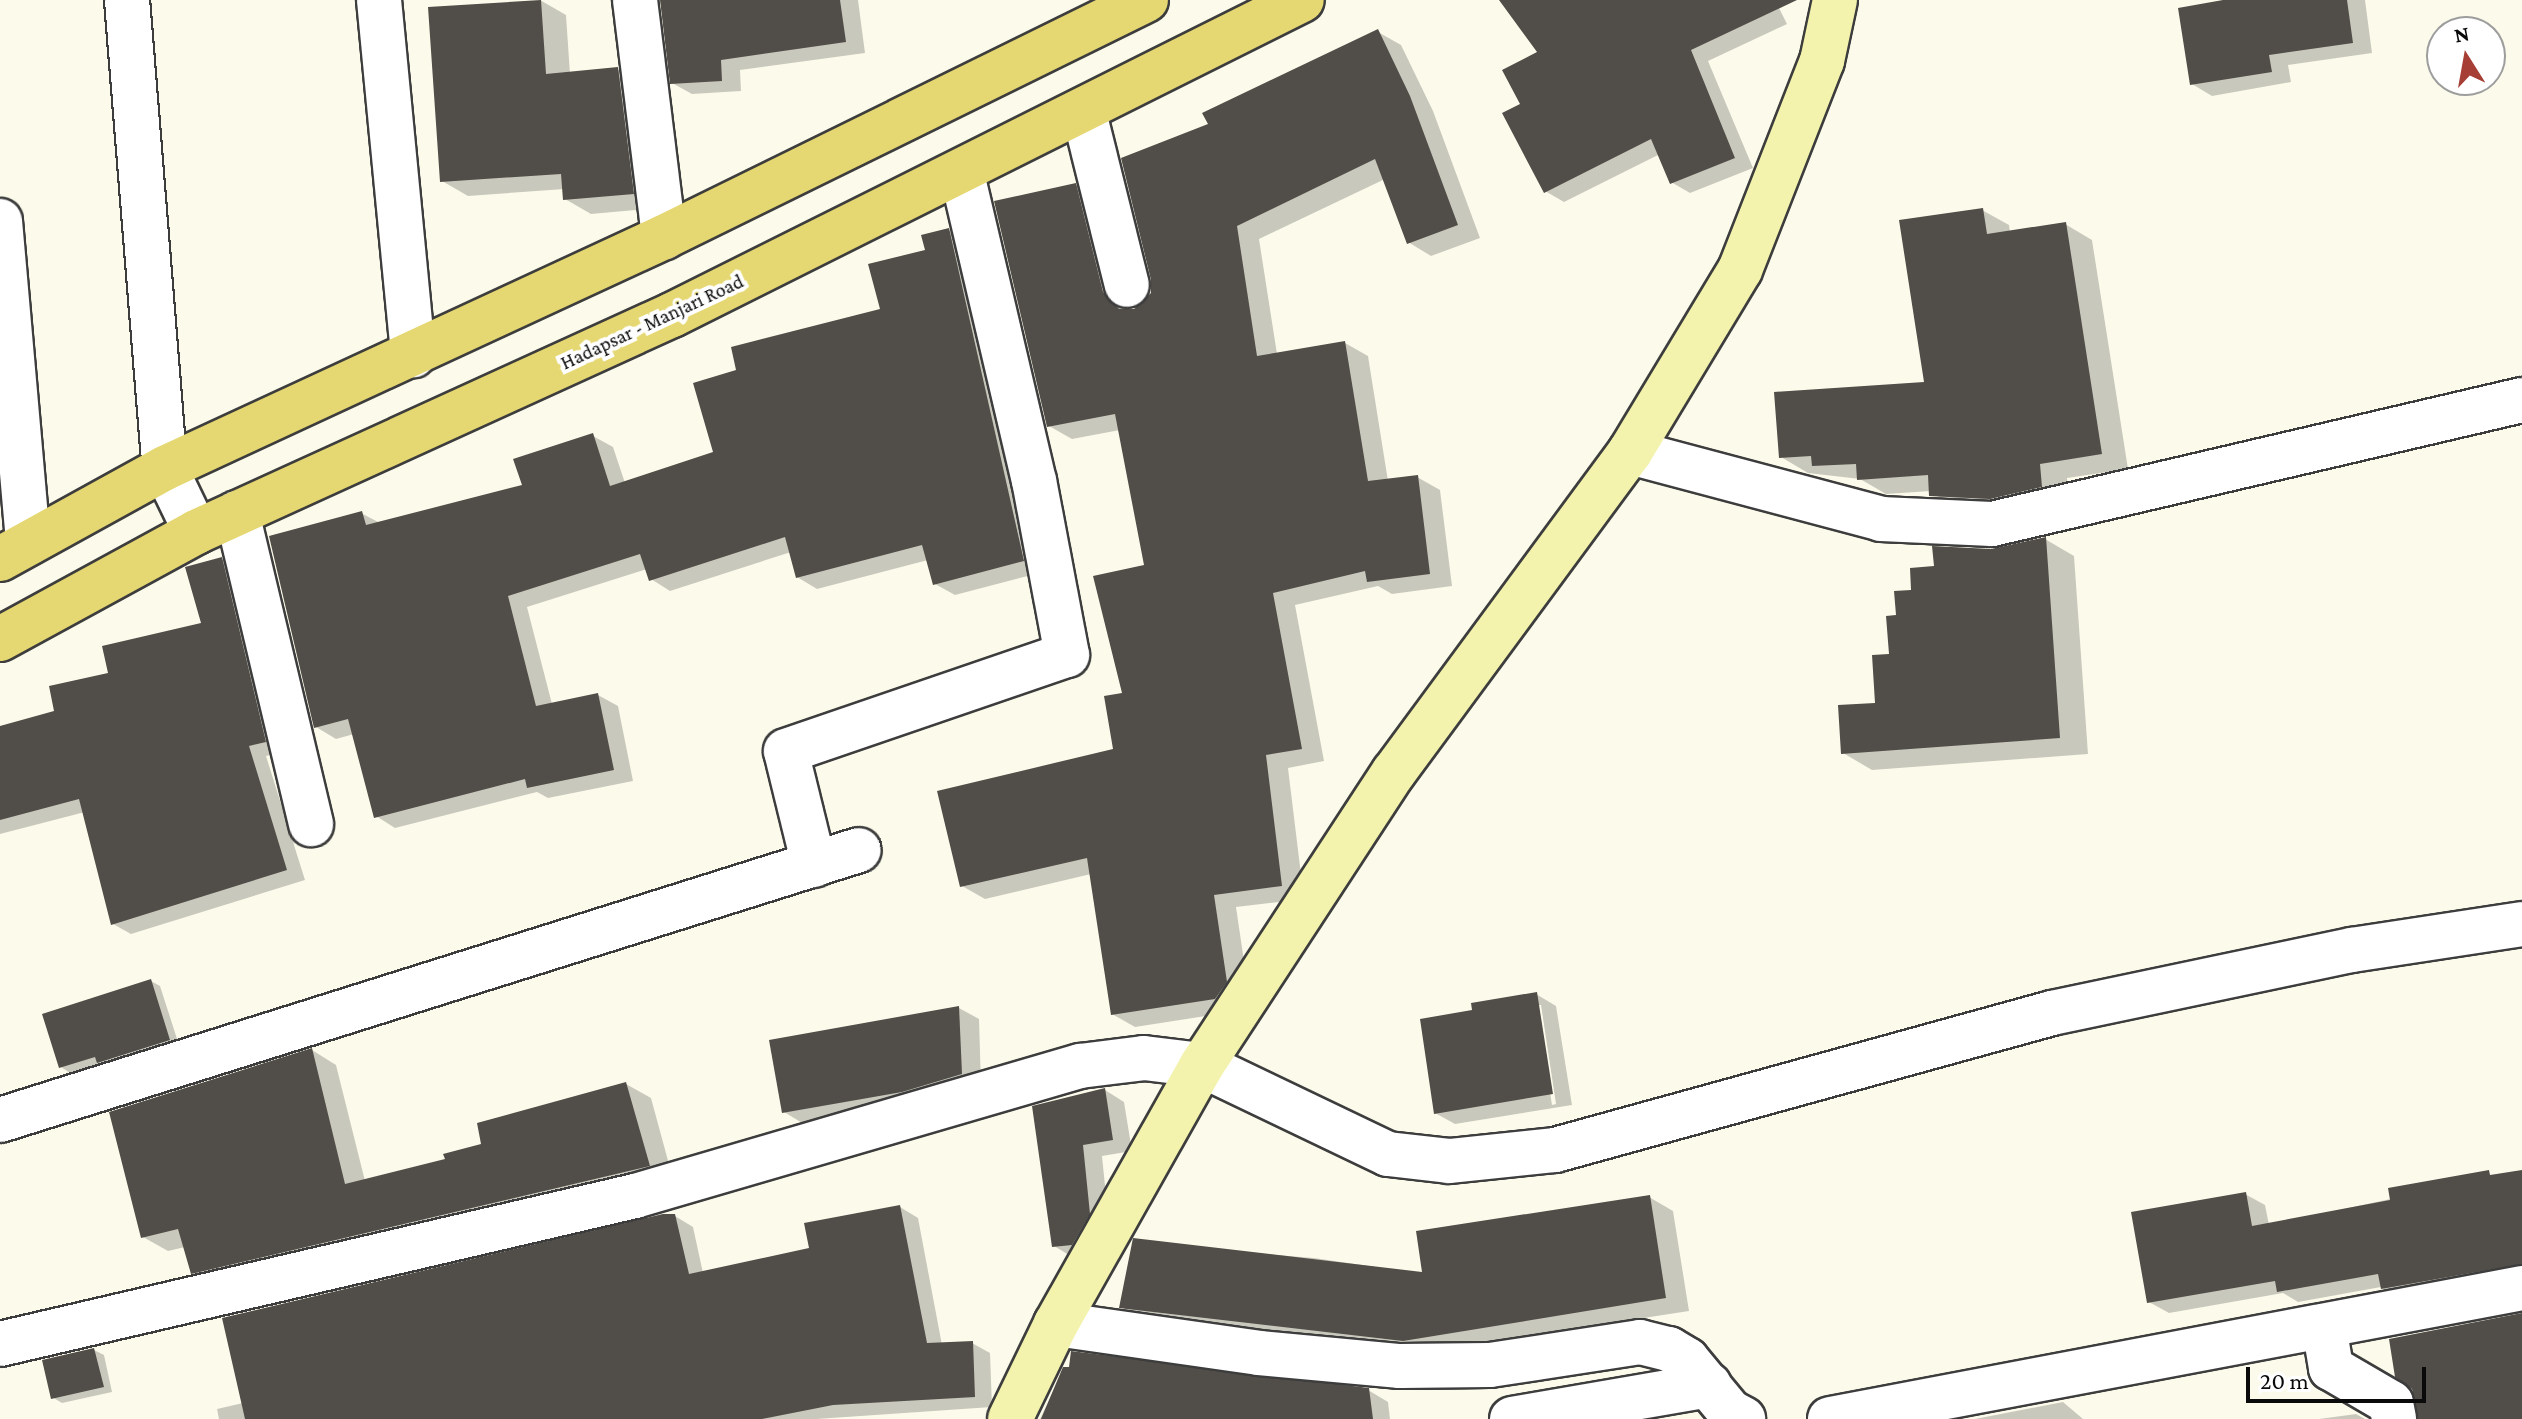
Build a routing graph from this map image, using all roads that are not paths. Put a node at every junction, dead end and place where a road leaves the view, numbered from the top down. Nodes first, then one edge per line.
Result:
1 (127, 0) edge
2 (379, 0) edge
3 (635, 0) edge
4 (1146, 0) edge
5 (1302, 0) edge
6 (1835, 0) edge
7 (1084, 113) junction
8 (962, 173) junction
9 (0, 221) edge
10 (664, 237) junction
11 (1127, 285) dead end
12 (413, 355) junction
13 (2522, 400) edge
14 (1630, 452) junction
15 (165, 468) junction
16 (237, 513) junction
17 (196, 532) junction
18 (14, 551) edge
19 (0, 639) edge
20 (311, 824) dead end
21 (859, 850) dead end
22 (814, 865) junction
23 (2522, 924) edge
24 (1202, 1065) junction
25 (0, 1120) edge
26 (2522, 1288) edge
27 (1056, 1324) junction
28 (2324, 1326) junction
29 (0, 1344) edge
30 (1709, 1385) junction
31 (1010, 1419) edge
32 (1512, 1419) edge
33 (1743, 1419) edge
34 (1830, 1419) edge
35 (2394, 1419) edge

1 - 15 street
2 - 12 street
3 - 10 street
4 - 10 main road
5 - 7 main road, Hadapsar - Manjari Road
6 - 14 street
7 - 8 main road, Hadapsar - Manjari Road
7 - 11 street
8 - 16 main road, Hadapsar - Manjari Road
8 - 22 street
9 - 18 street
10 - 12 main road
12 - 15 main road
13 - 14 street
14 - 24 street
15 - 17 street
15 - 18 main road
16 - 17 main road, Hadapsar - Manjari Road
16 - 20 street
17 - 19 main road, Hadapsar - Manjari Road
21 - 22 street
22 - 25 street
23 - 24 street
24 - 27 street
24 - 29 street
26 - 28 street
27 - 30 street
27 - 31 street
28 - 34 street
28 - 35 street
30 - 32 street
30 - 33 street

